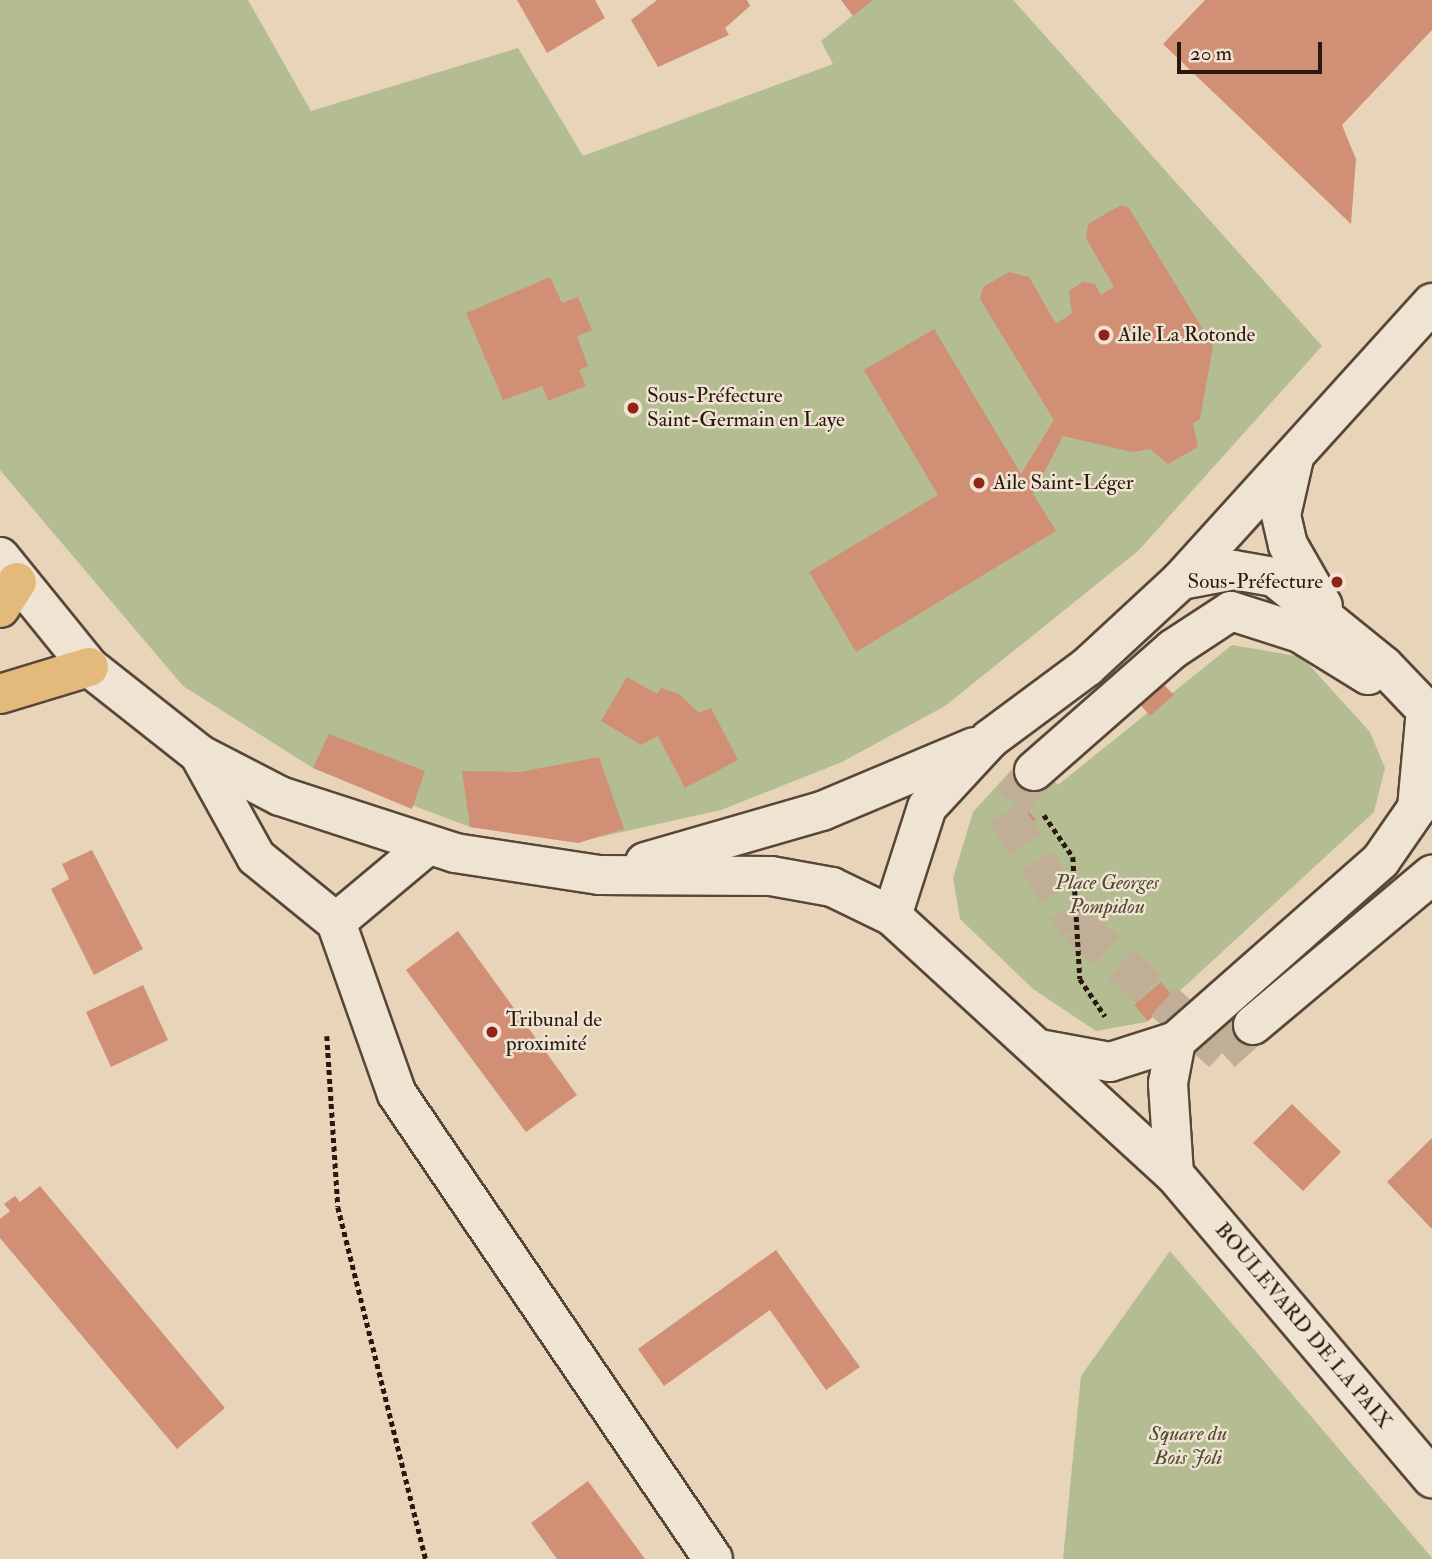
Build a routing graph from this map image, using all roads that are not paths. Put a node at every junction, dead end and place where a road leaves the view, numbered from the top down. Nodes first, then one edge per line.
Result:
1 (1432, 303) edge
2 (1297, 446) junction
3 (1181, 580) junction
4 (6, 582) edge
5 (1327, 614) junction
6 (89, 667) junction
7 (0, 694) edge
8 (1429, 730) edge
9 (990, 739) junction
10 (199, 754) junction
11 (1034, 771) tunnel mouth
12 (1432, 828) edge
13 (428, 845) junction
14 (1381, 860) junction
15 (599, 875) junction
16 (1432, 875) edge
17 (892, 916) junction
18 (336, 922) junction
19 (1252, 1024) tunnel mouth
20 (1037, 1049) junction
21 (1160, 1049) junction
22 (1174, 1174) junction
23 (1432, 1478) edge
24 (713, 1559) edge

1 - 2 street
2 - 3 street
2 - 5 street
3 - 5 street
3 - 9 street
4 - 6 street
5 - 8 street
6 - 7 main road
6 - 10 street
8 - 11 street
8 - 14 street
9 - 15 street
9 - 17 street
10 - 13 street
10 - 18 street
12 - 14 street
13 - 15 street
13 - 18 street
14 - 21 street
15 - 17 street
16 - 19 street
17 - 20 street
18 - 24 street
20 - 21 street
20 - 22 street, BOULEVARD DE LA PAIX
21 - 22 street
22 - 23 street, BOULEVARD DE LA PAIX

